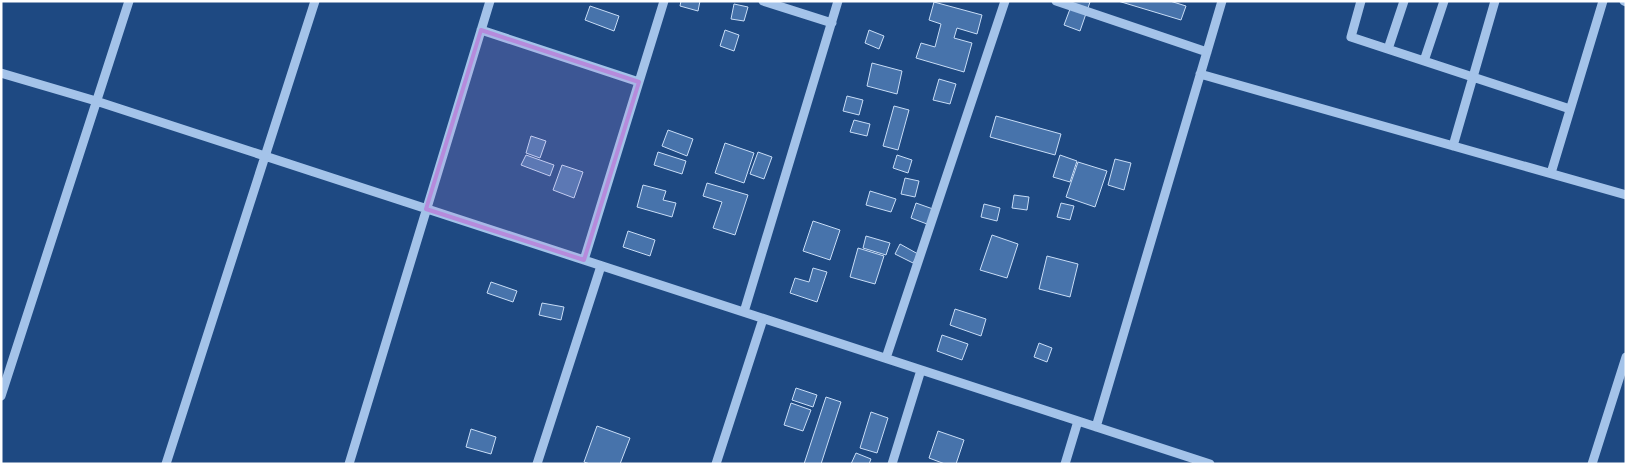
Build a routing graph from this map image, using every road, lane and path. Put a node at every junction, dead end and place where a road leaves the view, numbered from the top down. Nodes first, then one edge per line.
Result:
1 (129, 1) edge
2 (315, 1) edge
3 (490, 1) edge
4 (664, 1) edge
5 (763, 1) edge
6 (838, 1) edge
7 (1005, 1) edge
8 (1056, 1) edge
9 (1222, 1) edge
10 (1361, 1) edge
11 (1404, 1) edge
12 (1444, 1) edge
13 (1495, 1) edge
14 (1603, 1) edge
15 (832, 23) junction
16 (481, 30) junction
17 (1388, 49) junction
18 (1207, 52) junction
19 (1424, 61) junction
20 (1, 73) edge
21 (1200, 74) junction
22 (1473, 77) junction
23 (639, 82) junction
24 (96, 101) junction
25 (1570, 109) junction
26 (1453, 146) junction
27 (264, 158) junction
28 (1550, 173) junction
29 (1626, 195) edge
30 (426, 209) junction
31 (584, 260) junction
32 (601, 266) junction
33 (744, 312) junction
34 (762, 319) junction
35 (1626, 357) edge
36 (886, 358) junction
37 (921, 370) junction
38 (1, 396) edge
39 (1078, 421) junction
40 (1096, 427) junction
41 (166, 464) edge
42 (349, 464) edge
43 (537, 464) edge
44 (716, 464) edge
45 (892, 464) edge
46 (1065, 464) edge
47 (1210, 464) edge
48 (1592, 464) edge

1 - 24 street
2 - 27 street
3 - 16 street
4 - 23 street
5 - 15 street
6 - 15 street
7 - 36 street
8 - 18 street
9 - 18 street
10 - 17 street
11 - 17 street
12 - 19 street
13 - 22 street
14 - 25 street
15 - 33 street
16 - 23 street
16 - 30 street
17 - 19 street
18 - 21 street
19 - 22 street
20 - 24 street
21 - 26 street
21 - 40 street
22 - 25 street
22 - 26 street
23 - 31 street
24 - 27 street
24 - 38 street
25 - 28 street
26 - 28 street
27 - 30 street
27 - 41 street
28 - 29 street
30 - 31 street
30 - 42 street
31 - 32 street
32 - 33 street
32 - 43 street
33 - 34 street
34 - 36 street
34 - 44 street
35 - 48 street
36 - 37 street
37 - 39 street
37 - 45 street
39 - 40 street
39 - 46 street
40 - 47 street

